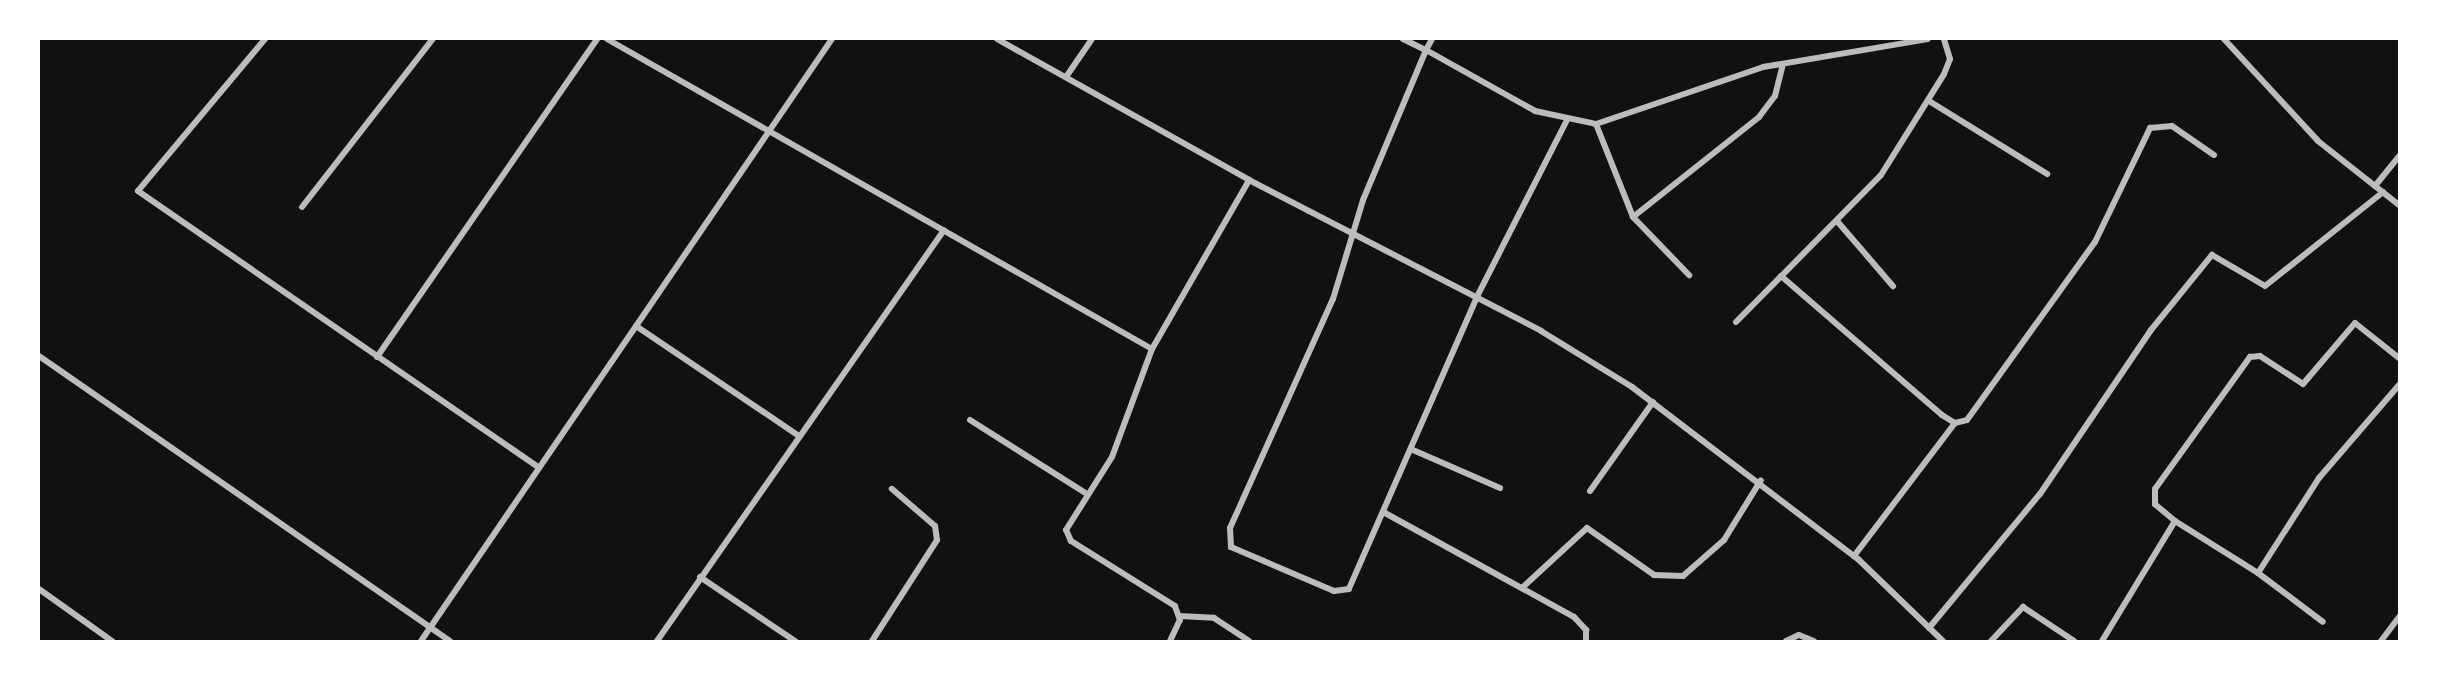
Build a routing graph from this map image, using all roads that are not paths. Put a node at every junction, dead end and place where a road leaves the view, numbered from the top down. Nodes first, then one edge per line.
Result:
1 (265, 39) edge
2 (433, 39) edge
3 (597, 39) edge
4 (607, 39) edge
5 (832, 39) edge
6 (997, 39) edge
7 (1092, 39) edge
8 (1403, 39) edge
9 (1432, 39) edge
10 (1928, 39) edge
11 (1944, 39) edge
12 (2224, 39) edge
13 (1426, 50) junction
14 (1783, 64) junction
15 (1066, 77) junction
16 (1929, 101) junction
17 (1567, 120) junction
18 (1596, 124) junction
19 (769, 131) junction
20 (2214, 155) dead end
21 (2399, 156) edge
22 (2047, 174) dead end
23 (1249, 180) junction
24 (2375, 186) junction
25 (2383, 192) junction
26 (2399, 205) edge
27 (302, 207) dead end
28 (1633, 217) junction
29 (1837, 221) junction
30 (944, 230) junction
31 (1353, 232) junction
32 (1689, 275) dead end
33 (1781, 276) junction
34 (1893, 286) dead end
35 (1478, 297) junction
36 (1736, 322) dead end
37 (636, 326) junction
38 (1152, 349) junction
39 (39, 356) edge
40 (377, 357) junction
41 (2399, 358) edge
42 (2399, 385) edge
43 (1653, 402) junction
44 (970, 420) dead end
45 (1955, 423) junction
46 (799, 436) junction
47 (1413, 450) junction
48 (539, 468) junction
49 (1761, 480) junction
50 (1500, 488) dead end
51 (892, 489) dead end
52 (1590, 491) dead end
53 (1087, 494) junction
54 (1385, 513) junction
55 (2175, 521) junction
56 (1854, 556) junction
57 (2258, 573) junction
58 (700, 577) junction
59 (1523, 587) junction
60 (39, 589) edge
61 (1179, 616) junction
62 (2399, 617) edge
63 (2323, 622) dead end
64 (430, 627) junction
65 (1929, 628) junction
66 (112, 641) edge
67 (421, 641) edge
68 (450, 641) edge
69 (657, 641) edge
70 (795, 641) edge
71 (872, 641) edge
72 (1170, 641) edge
73 (1249, 641) edge
74 (1586, 641) edge
75 (1786, 641) edge
76 (1814, 641) edge
77 (1943, 641) edge
78 (1991, 641) edge
79 (2074, 641) edge
80 (2102, 641) edge
81 (2381, 641) edge

1 - 40 street
2 - 27 street
3 - 40 street
4 - 19 street
5 - 19 street
6 - 15 street
7 - 15 street
8 - 13 street
9 - 13 street
10 - 14 street
11 - 16 street
12 - 24 street
13 - 17 street
13 - 31 street
14 - 18 street
14 - 28 street
15 - 23 street
16 - 22 street
16 - 29 street
17 - 18 street
17 - 35 street
18 - 28 street
19 - 30 street
19 - 37 street
20 - 45 street
21 - 24 street
23 - 31 street
23 - 38 street
24 - 25 street
25 - 26 street
25 - 65 street
28 - 32 street
29 - 33 street
29 - 34 street
30 - 38 street
30 - 46 street
31 - 35 street
31 - 54 street
33 - 36 street
33 - 45 street
35 - 43 street
35 - 47 street
37 - 46 street
37 - 48 street
38 - 53 street
39 - 64 street
40 - 48 street
41 - 55 street
42 - 57 street
43 - 49 street
43 - 52 street
44 - 53 street
45 - 56 street
46 - 58 street
47 - 50 street
47 - 54 street
48 - 64 street
49 - 56 street
49 - 59 street
51 - 71 street
53 - 61 street
54 - 59 street
55 - 57 street
55 - 80 street
56 - 65 street
57 - 63 street
58 - 69 street
58 - 70 street
59 - 74 street
60 - 66 street
61 - 72 street
61 - 73 street
62 - 81 street
64 - 67 street
64 - 68 street
65 - 77 street
75 - 76 street
78 - 79 street

